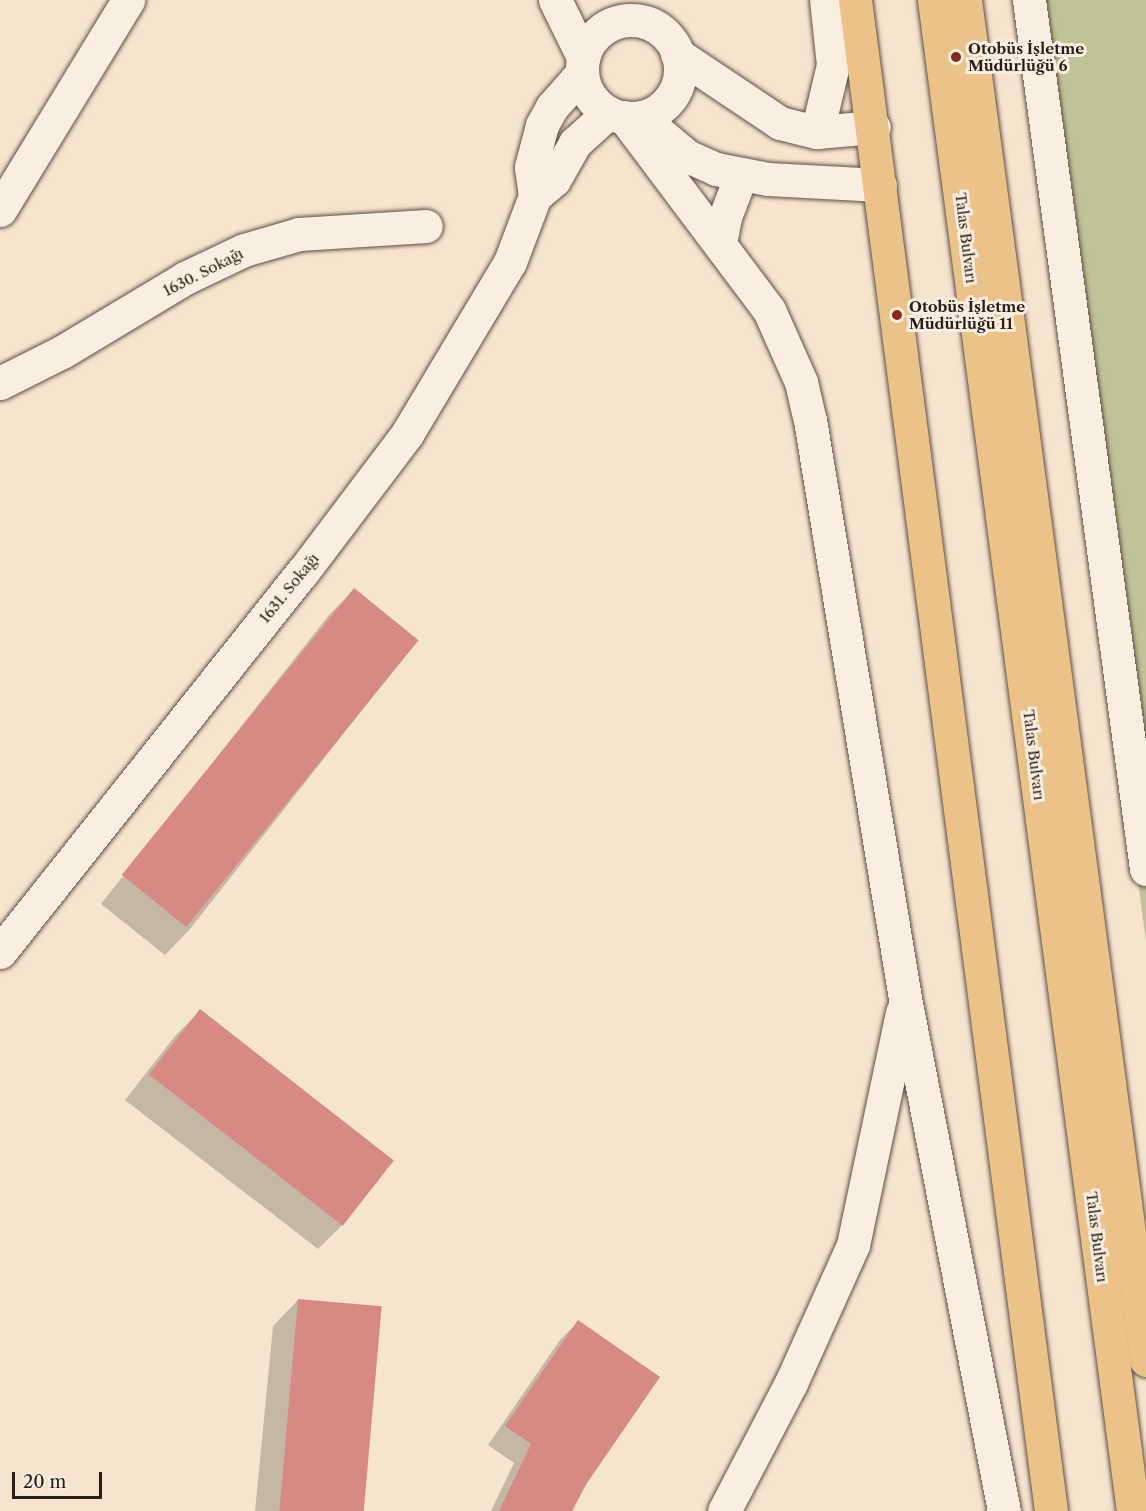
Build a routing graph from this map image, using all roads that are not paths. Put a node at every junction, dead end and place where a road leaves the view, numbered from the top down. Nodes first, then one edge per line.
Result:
1 (128, 0) edge
2 (555, 0) edge
3 (826, 0) edge
4 (855, 0) edge
5 (934, 0) edge
6 (965, 0) edge
7 (1029, 0) edge
8 (634, 11) edge
9 (677, 54) junction
10 (583, 65) junction
11 (624, 116) junction
12 (874, 127) junction
13 (817, 132) junction
14 (741, 175) junction
15 (880, 185) junction
16 (535, 196) junction
17 (0, 210) edge
18 (426, 226) dead end
19 (720, 243) junction
20 (0, 383) edge
21 (1146, 869) edge
22 (0, 952) edge
23 (905, 998) junction
24 (1146, 1360) edge
25 (724, 1511) edge
26 (1004, 1511) edge
27 (1052, 1511) edge
28 (1133, 1511) edge

1 - 17 street
2 - 10 street
3 - 13 street
4 - 12 main road
5 - 28 main road, Talas Bulvarı
6 - 24 main road
7 - 21 street
8 - 9 street
8 - 10 street
9 - 11 street
9 - 13 street
10 - 11 street
10 - 16 street, 1631. Sokağı
11 - 14 street
11 - 16 street, 1631. Sokağı
11 - 19 street
12 - 13 street
12 - 15 main road
14 - 15 street
14 - 19 street
15 - 27 main road
16 - 22 street, 1631. Sokağı
18 - 20 street, 1630. Sokağı
19 - 23 street
23 - 25 street
23 - 26 street

